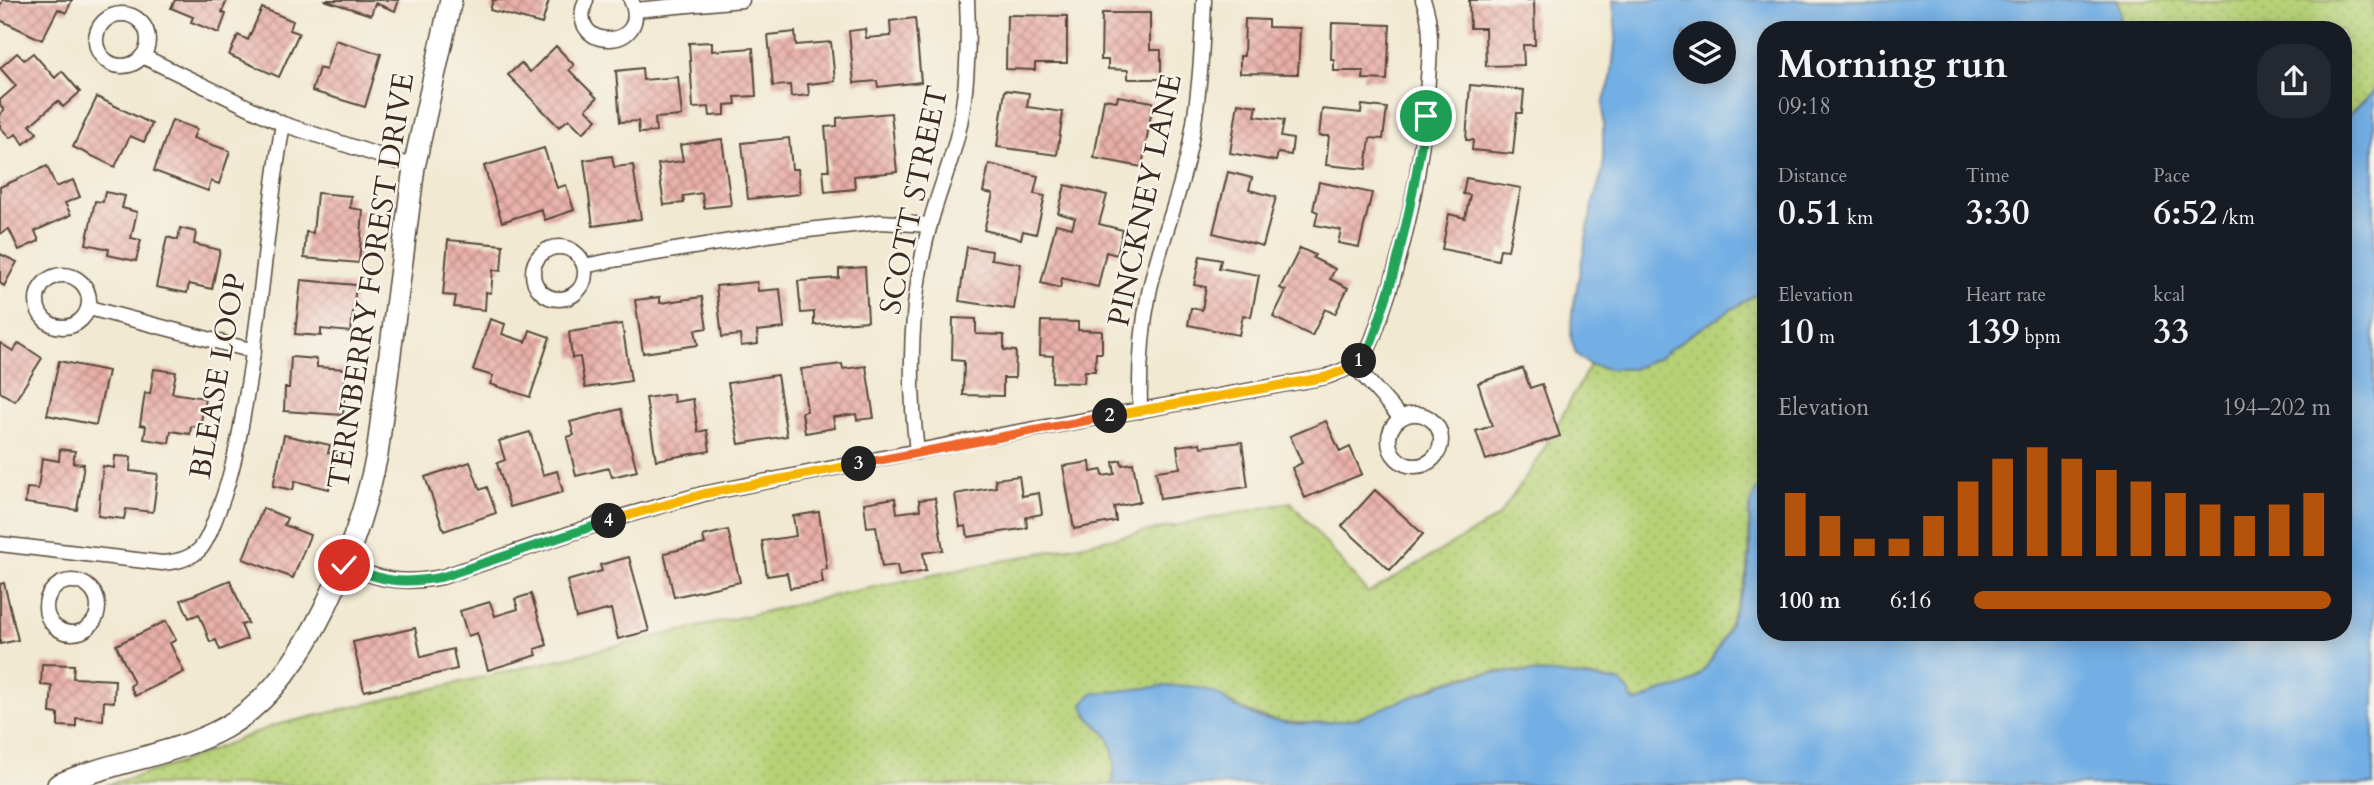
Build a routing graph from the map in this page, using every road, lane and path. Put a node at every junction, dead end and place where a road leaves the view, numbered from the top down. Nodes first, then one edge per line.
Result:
1 (451, 0) edge
2 (586, 0) edge
3 (742, 0) edge
4 (967, 0) edge
5 (1204, 0) edge
6 (1423, 0) edge
7 (633, 5) edge
8 (142, 56) dead end
9 (283, 124) junction
10 (414, 167) junction
11 (930, 225) junction
12 (584, 266) dead end
13 (89, 307) dead end
14 (254, 351) junction
15 (1354, 365) junction
16 (1140, 411) junction
17 (1401, 418) dead end
18 (917, 452) junction
19 (0, 544) edge
20 (79, 554) junction
21 (344, 565) junction
22 (75, 581) dead end
23 (58, 785) edge

1 - 10 street, TERNBERRY FOREST DRIVE
2 - 7 street
3 - 7 street
4 - 11 street, SCOTT STREET
5 - 16 street, PINCKNEY LANE
6 - 15 street
8 - 9 street
9 - 10 street
9 - 14 street, BLEASE LOOP
10 - 21 street, TERNBERRY FOREST DRIVE
11 - 12 street
11 - 18 street, SCOTT STREET
13 - 14 street
14 - 20 street, BLEASE LOOP
15 - 16 street
15 - 17 street
16 - 18 street
18 - 21 street
19 - 20 street, BLEASE LOOP
20 - 22 street
21 - 23 street, TERNBERRY FOREST DRIVE

